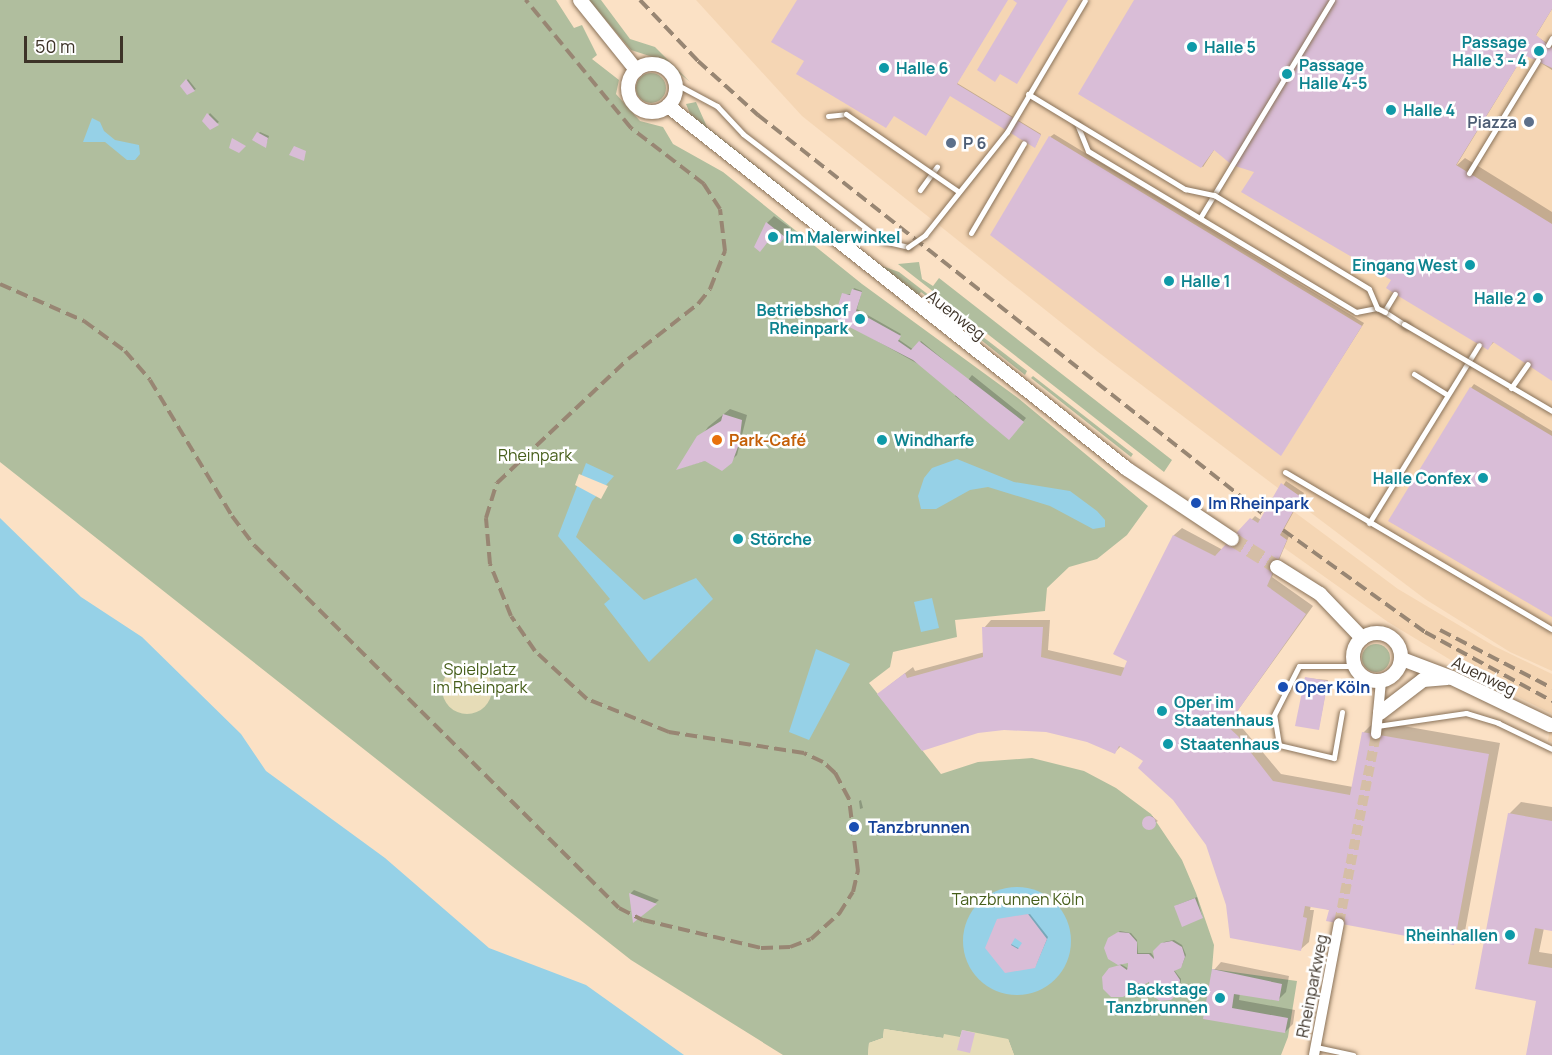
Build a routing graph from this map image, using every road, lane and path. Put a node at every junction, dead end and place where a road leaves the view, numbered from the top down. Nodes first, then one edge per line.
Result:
1 (580, 0) edge
2 (1085, 0) edge
3 (1332, 0) edge
4 (1079, 9) junction
5 (1552, 38) edge
6 (1548, 45) dead end
7 (1538, 60) dead end
8 (636, 70) junction
9 (676, 84) junction
10 (1028, 94) junction
11 (668, 106) junction
12 (828, 116) dead end
13 (1077, 123) junction
14 (1087, 129) junction
15 (1024, 143) dead end
16 (937, 166) dead end
17 (1469, 173) dead end
18 (920, 190) dead end
19 (1195, 191) junction
20 (959, 192) junction
21 (1214, 195) junction
22 (1200, 218) junction
23 (971, 233) dead end
24 (1395, 294) dead end
25 (1377, 308) junction
26 (1384, 312) junction
27 (1479, 345) dead end
28 (1529, 362) dead end
29 (1467, 363) junction
30 (1414, 374) dead end
31 (1512, 388) junction
32 (1447, 394) junction
33 (1552, 411) edge
34 (1285, 472) dead end
35 (1369, 524) junction
36 (1232, 539) tunnel mouth
37 (1277, 567) tunnel mouth
38 (1552, 629) edge
39 (1362, 638) junction
40 (1402, 659) junction
41 (1354, 666) junction
42 (1452, 678) junction
43 (1381, 681) junction
44 (1342, 712) dead end
45 (1378, 724) junction
46 (1550, 725) dead end
47 (1552, 749) edge
48 (1340, 923) tunnel mouth
49 (1314, 1051) edge
50 (1341, 1054) edge
51 (1353, 1055) edge

1 - 8 street
2 - 4 lane
3 - 21 lane
4 - 10 lane, bridge
4 - 13 lane
5 - 6 lane
7 - 17 lane
8 - 9 street
8 - 11 street
9 - 11 street
9 - 20 lane, bridge
10 - 14 lane, bridge
10 - 20 lane, bridge
11 - 36 street, Auenweg
12 - 20 lane, bridge
13 - 14 lane
13 - 22 lane
14 - 19 lane, bridge
15 - 23 lane
16 - 18 lane
19 - 21 lane
19 - 31 lane, bridge
21 - 22 lane
21 - 25 lane
22 - 25 lane
24 - 26 lane
25 - 26 lane
26 - 29 lane
27 - 29 lane
28 - 31 lane, bridge
29 - 31 lane
29 - 32 lane
30 - 32 lane
31 - 33 lane, bridge
32 - 35 lane
34 - 35 lane
35 - 38 lane
37 - 39 street
39 - 40 street
39 - 41 street
40 - 42 street, Auenweg
40 - 43 street
41 - 43 street
41 - 44 lane
42 - 45 street
42 - 46 street, Auenweg
43 - 45 street
45 - 47 lane
48 - 49 street, Rheinparkweg
49 - 50 lane
50 - 51 lane

